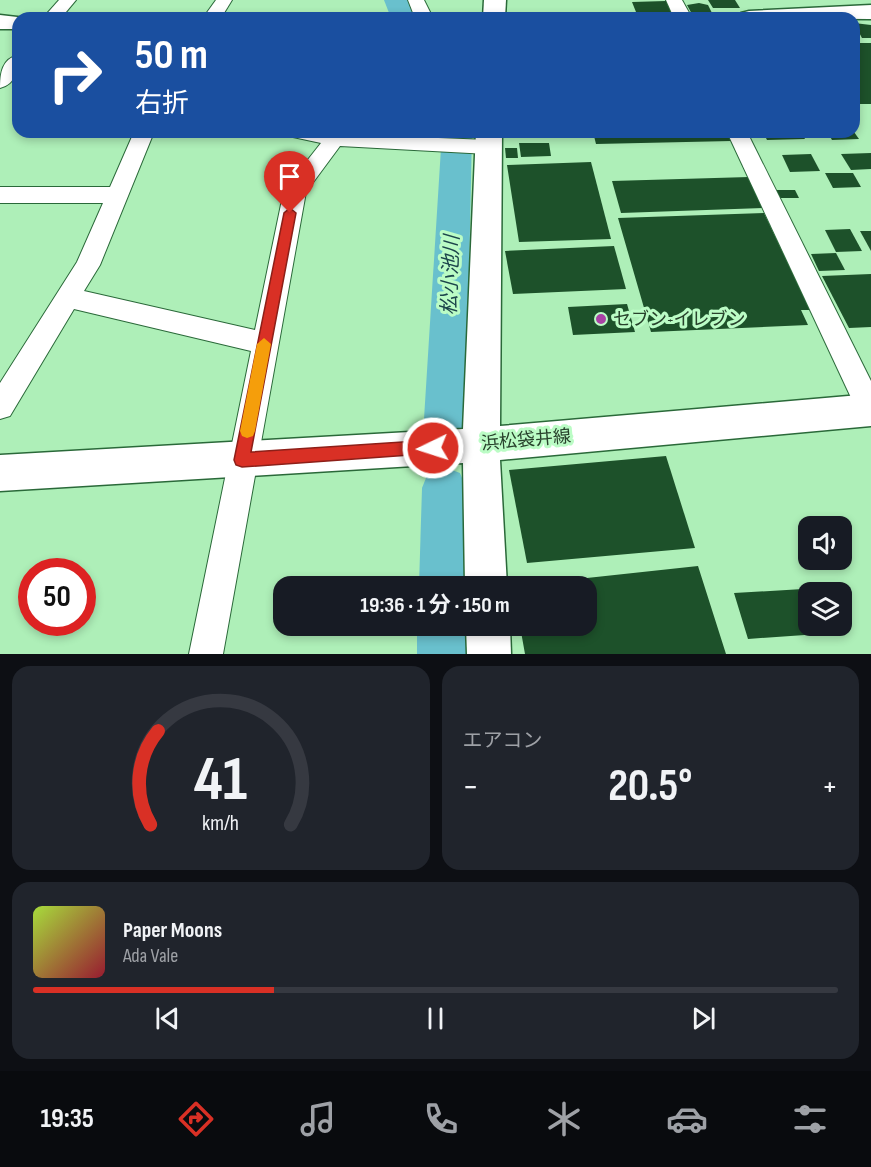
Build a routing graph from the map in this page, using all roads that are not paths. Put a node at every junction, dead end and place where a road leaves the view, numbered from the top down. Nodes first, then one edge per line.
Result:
1 (68, 0) edge
2 (57, 12) edge
3 (12, 67) edge
4 (0, 82) edge
5 (142, 138) edge
6 (330, 138) edge
7 (740, 138) edge
8 (335, 139) junction
9 (475, 143) edge
10 (0, 195) edge
11 (118, 195) junction
12 (70, 298) junction
13 (264, 343) junction
14 (0, 407) edge
15 (871, 410) edge
16 (481, 445) junction
17 (242, 460) junction
18 (0, 474) edge
19 (486, 576) edge
20 (488, 636) edge
21 (206, 654) edge
22 (489, 654) edge

1 - 2 street
3 - 4 street
5 - 11 street
6 - 8 street
7 - 15 street
8 - 9 street
8 - 13 street
9 - 16 street
10 - 11 street
11 - 12 street
12 - 13 street
12 - 14 street
13 - 17 street
15 - 16 street, 浜松袋井線
16 - 17 street, 浜松袋井線
16 - 19 street
17 - 18 street, 浜松袋井線
17 - 21 street
20 - 22 street

